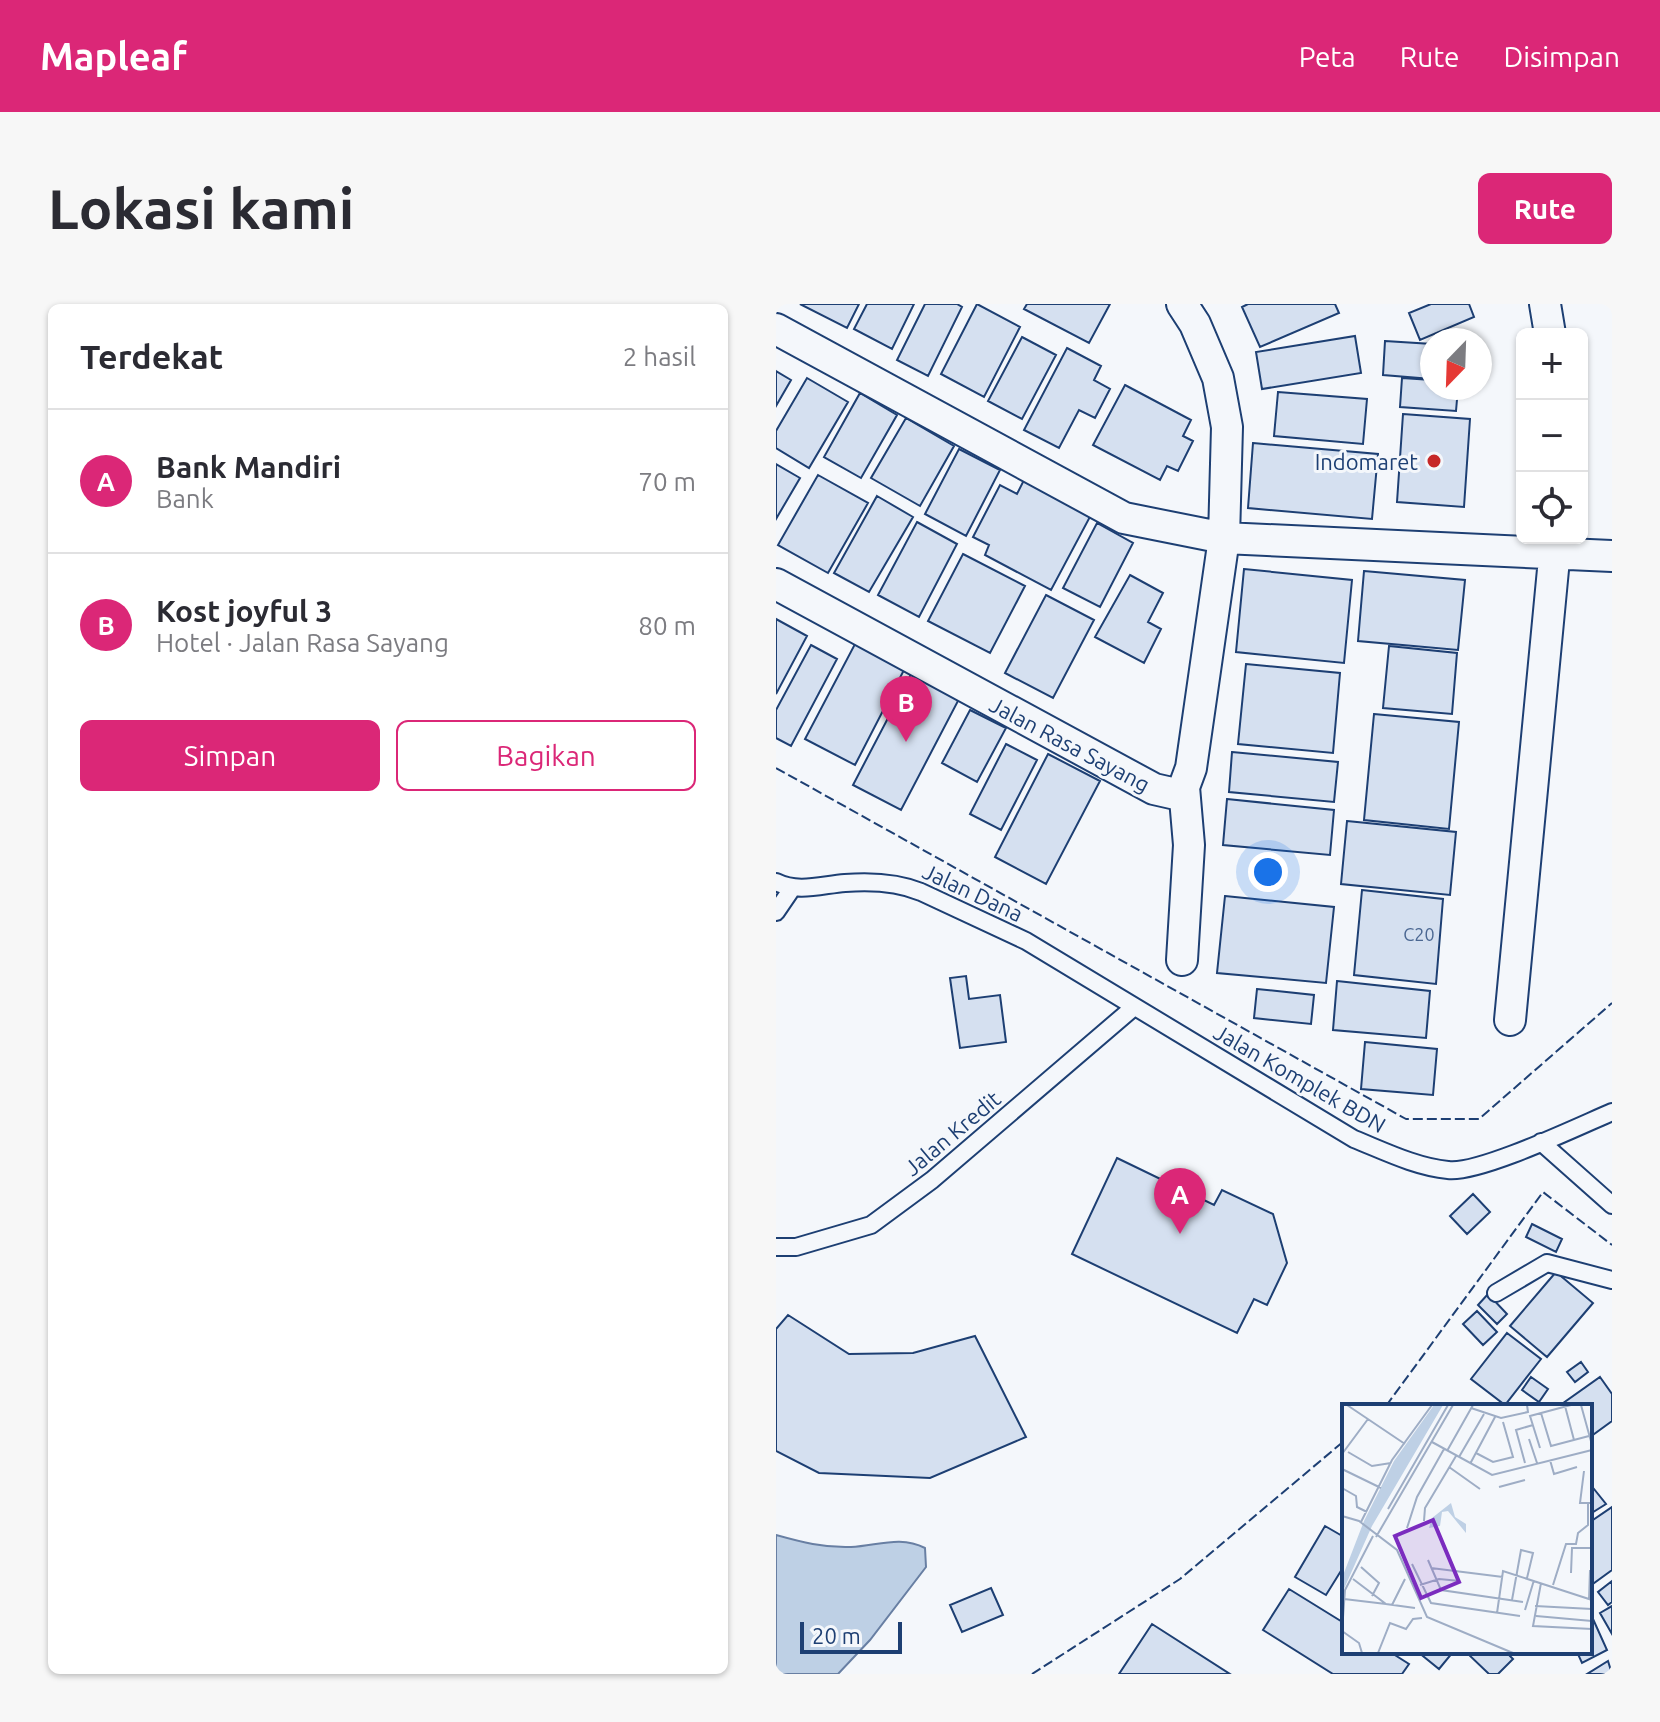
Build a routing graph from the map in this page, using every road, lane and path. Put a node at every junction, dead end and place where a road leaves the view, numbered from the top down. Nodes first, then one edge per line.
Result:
1 (1182, 304) edge
2 (1545, 304) edge
3 (1549, 328) edge
4 (776, 329) edge
5 (1224, 538) junction
6 (1557, 545) edge
7 (1612, 556) edge
8 (776, 584) edge
9 (1184, 787) junction
10 (783, 886) edge
11 (776, 912) edge
12 (1182, 960) dead end
13 (1134, 1007) junction
14 (1510, 1020) dead end
15 (1612, 1112) edge
16 (1541, 1142) junction
17 (1612, 1205) edge
18 (776, 1247) edge
19 (1612, 1280) edge
20 (1496, 1293) dead end

1 - 5 street, Jalan Rasa Sayang
2 - 3 street
4 - 5 street
5 - 6 street
5 - 9 street, Jalan Rasa Sayang
6 - 7 street
6 - 14 street
8 - 9 street, Jalan Rasa Sayang
9 - 12 street
10 - 11 lane
10 - 13 lane, Jalan Dana
13 - 16 lane, Jalan Komplek BDN
13 - 18 lane, Jalan Kredit
15 - 16 lane, Jalan Komplek BDN
16 - 17 lane
19 - 20 lane

